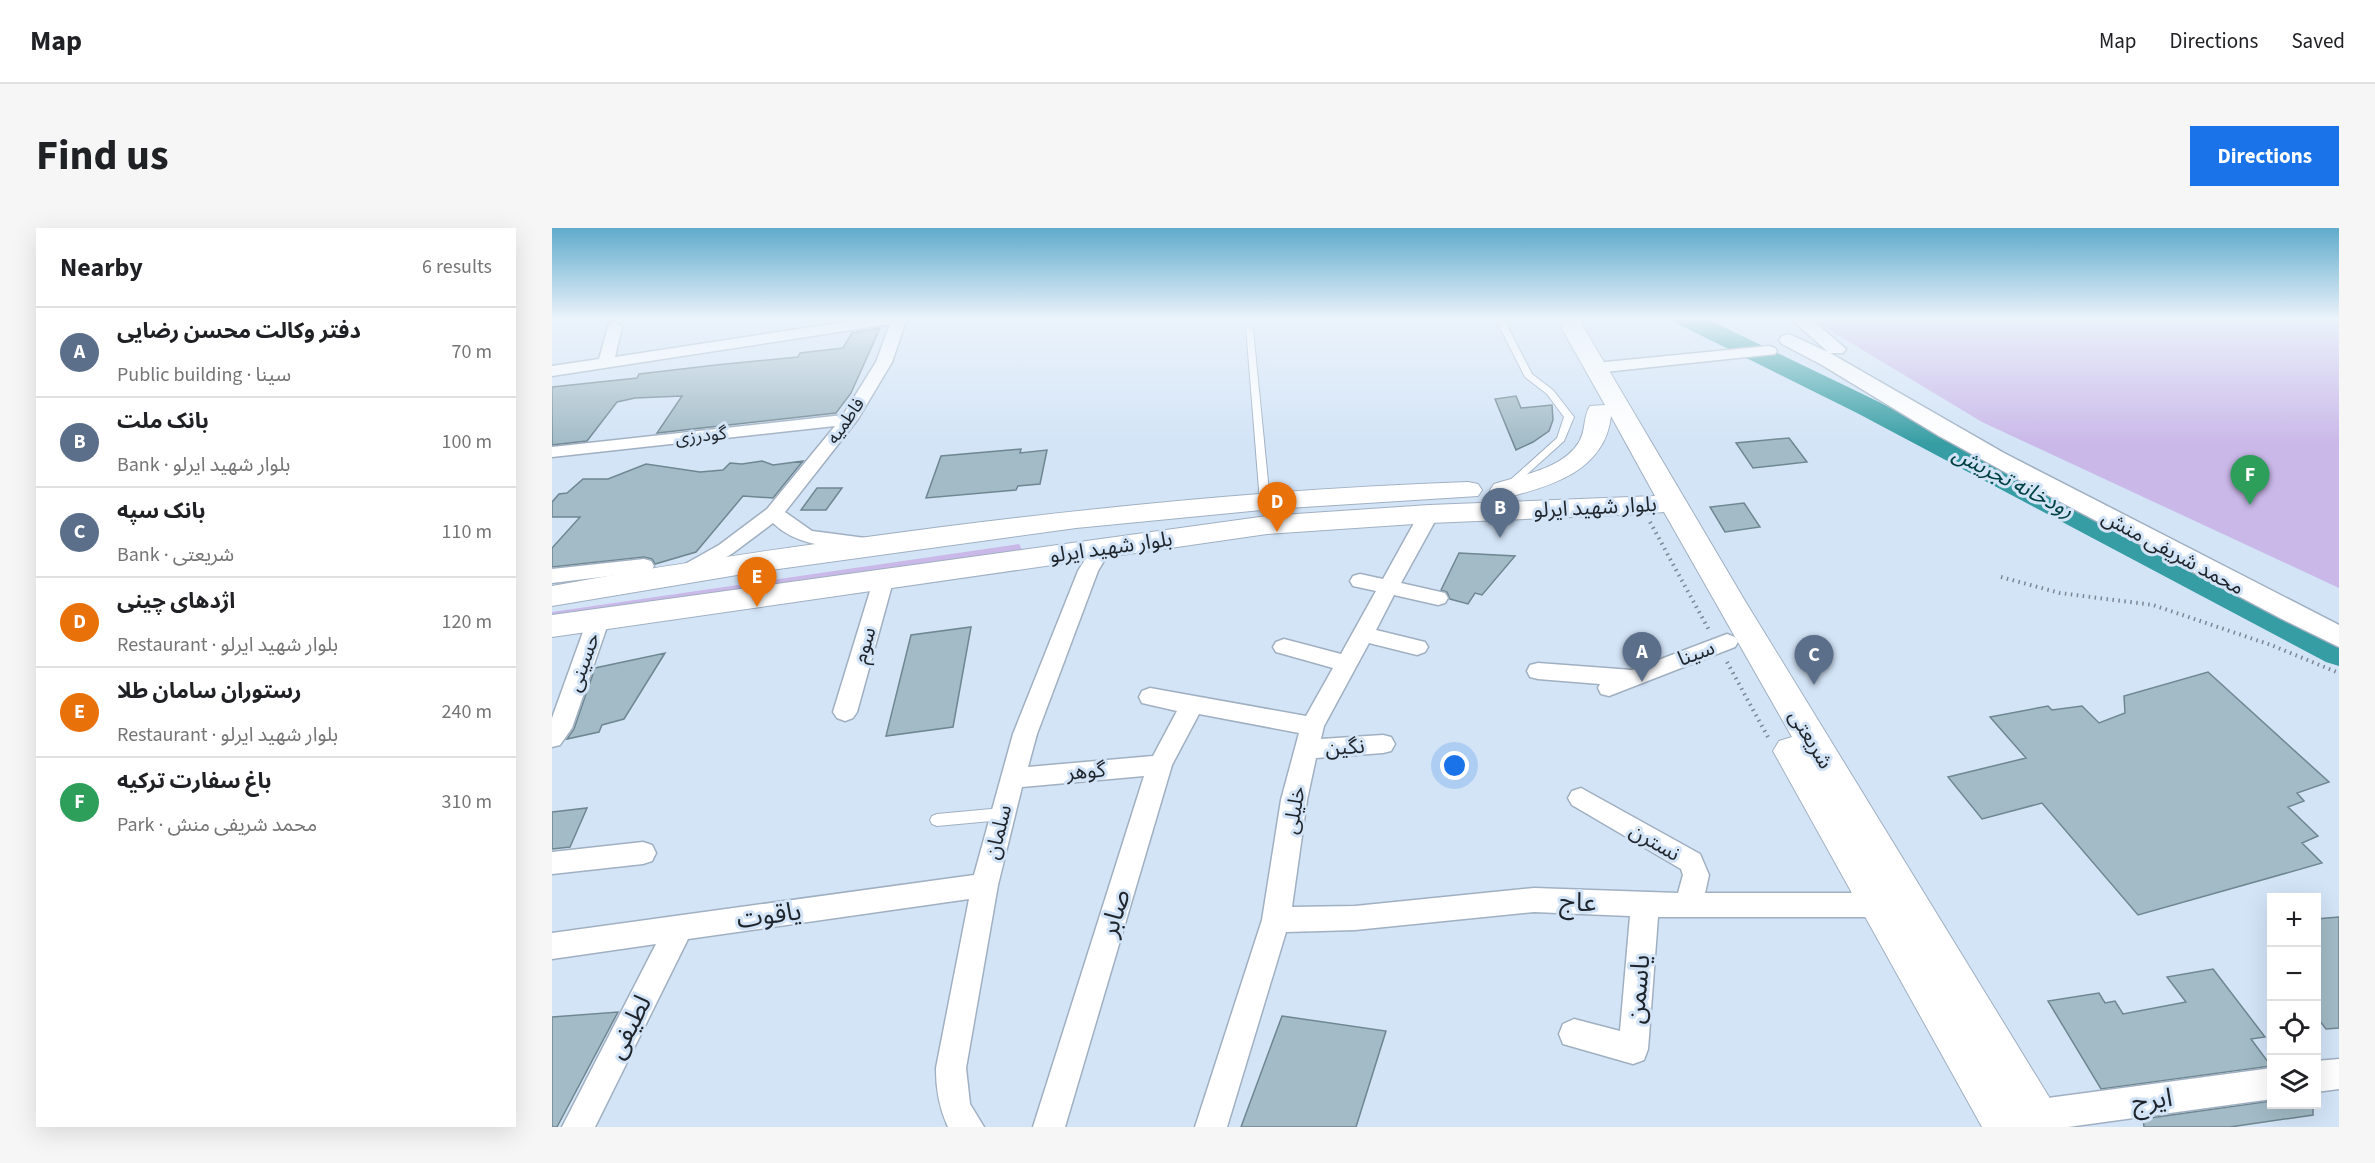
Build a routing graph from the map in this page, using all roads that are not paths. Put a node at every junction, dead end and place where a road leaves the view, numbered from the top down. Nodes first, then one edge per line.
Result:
1 (607, 360) edge
2 (626, 360) edge
3 (885, 360) edge
4 (1252, 360) edge
5 (1520, 360) edge
6 (1571, 360) edge
7 (1591, 360) edge
8 (1665, 360) edge
9 (1829, 360) edge
10 (1846, 360) edge
11 (606, 363) junction
12 (1595, 368) junction
13 (552, 371) edge
14 (1599, 411) junction
15 (849, 419) junction
16 (552, 452) edge
17 (1504, 490) junction
18 (1657, 494) junction
19 (1265, 502) junction
20 (774, 513) junction
21 (1429, 514) junction
22 (1008, 528) junction
23 (878, 544) junction
24 (1102, 548) junction
25 (1007, 561) junction
26 (644, 566) dead end
27 (685, 573) junction
28 (552, 576) edge
29 (884, 578) junction
30 (1360, 581) dead end
31 (1387, 587) junction
32 (552, 596) edge
33 (1438, 598) dead end
34 (599, 618) junction
35 (552, 626) edge
36 (2339, 626) edge
37 (1362, 634) junction
38 (2339, 637) edge
39 (1727, 642) junction
40 (1284, 647) dead end
41 (1417, 647) dead end
42 (1346, 663) junction
43 (1538, 671) dead end
44 (1632, 678) junction
45 (1609, 688) dead end
46 (1150, 697) dead end
47 (1192, 705) junction
48 (845, 712) dead end
49 (552, 738) edge
50 (1309, 738) junction
51 (1383, 744) dead end
52 (1160, 765) junction
53 (1012, 778) junction
54 (1581, 798) dead end
55 (1002, 814) junction
56 (937, 819) dead end
57 (643, 853) dead end
58 (552, 863) edge
59 (985, 885) junction
60 (1645, 905) junction
61 (1881, 905) junction
62 (1688, 906) junction
63 (1276, 920) junction
64 (679, 928) junction
65 (552, 946) edge
66 (1574, 1034) dead end
67 (2339, 1074) edge
68 (2321, 1076) edge
69 (2267, 1084) edge
70 (2027, 1123) edge
71 (578, 1127) edge
72 (968, 1127) edge
73 (1049, 1127) edge
74 (1211, 1127) edge

1 - 11 street
2 - 11 street
3 - 15 street, فاطمیه
4 - 19 lane
5 - 17 lane
6 - 14 main road, شریعتی
7 - 12 main road, شریعتی
8 - 12 street
9 - 38 street, محمد شریفی منش
10 - 36 street, محمد شریفی منش
11 - 13 street
12 - 18 main road, شریعتی
14 - 17 main road
14 - 18 main road, شریعتی
15 - 16 street, گودرزی
15 - 20 street, فاطمیه
17 - 18 main road, بلوار شهید ایرلو
17 - 19 main road, بلوار شهید ایرلو
18 - 21 main road, بلوار شهید ایرلو
18 - 39 main road, شریعتی
18 - 70 main road, شریعتی
19 - 22 main road, بلوار شهید ایرلو
20 - 23 street
20 - 27 street, فاطمیه
21 - 24 main road, بلوار شهید ایرلو
21 - 31 street, خلیلی
22 - 23 main road, بلوار شهید ایرلو
22 - 25 main road
23 - 27 main road, بلوار شهید ایرلو
24 - 25 main road, بلوار شهید ایرلو
24 - 53 street, سلمان
25 - 29 main road, بلوار شهید ایرلو
26 - 28 street
27 - 32 main road, بلوار شهید ایرلو
29 - 34 main road, بلوار شهید ایرلو
29 - 48 street, سوم
30 - 31 street
31 - 33 street
31 - 37 street, خلیلی
34 - 35 main road, بلوار شهید ایرلو
34 - 49 street, حسینی
37 - 41 street
37 - 42 street, خلیلی
39 - 44 street, سینا
39 - 61 main road, شریعتی
40 - 42 street
42 - 50 street, خلیلی
43 - 44 street, سینا
44 - 45 street, سینا
46 - 47 street
47 - 50 street
47 - 52 street, صابر
50 - 51 street, نگین
50 - 63 street, خلیلی
52 - 53 street, گوهر
52 - 73 street, صابر
53 - 55 street, سلمان
54 - 62 street, نسترن
55 - 56 lane
55 - 59 street, سلمان
57 - 58 street
59 - 64 street, یاقوت
59 - 72 street, سلمان
60 - 62 street, عاج
60 - 63 street, عاج
60 - 66 street, یاسمن
61 - 62 street, عاج
61 - 70 main road, شریعتی
63 - 74 street, خلیلی
64 - 65 street, یاقوت
64 - 71 street, لطیفی
67 - 68 street
69 - 70 street, ایرج

